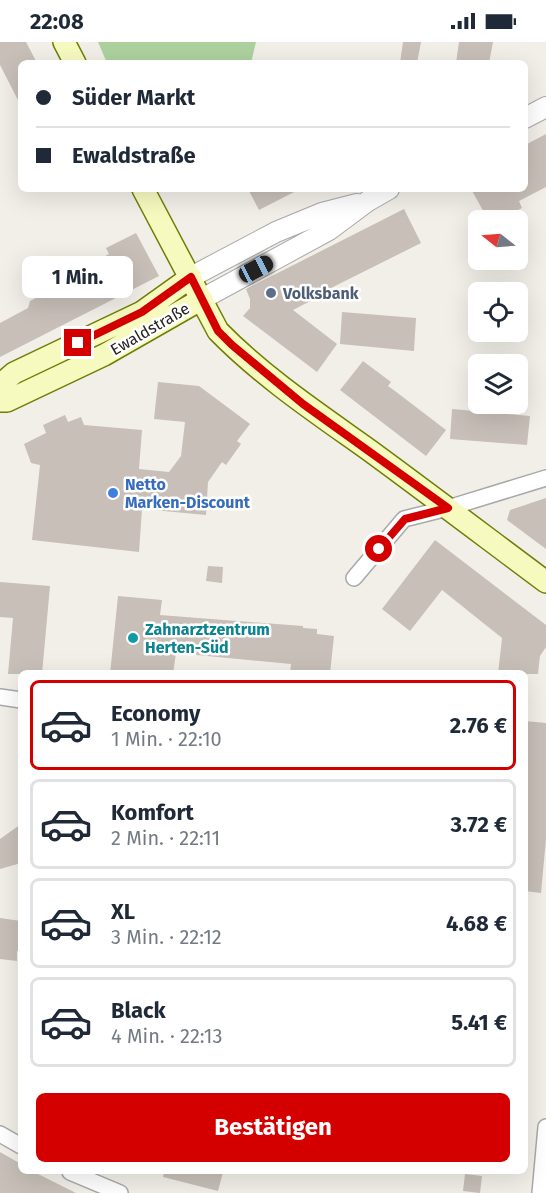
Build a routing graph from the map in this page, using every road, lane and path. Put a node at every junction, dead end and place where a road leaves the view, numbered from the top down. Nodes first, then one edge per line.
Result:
1 (64, 42) edge
2 (73, 60) edge
3 (546, 107) edge
4 (528, 116) edge
5 (146, 192) edge
6 (384, 192) edge
7 (368, 201) junction
8 (191, 277) junction
9 (202, 299) junction
10 (0, 386) edge
11 (0, 401) edge
12 (546, 478) edge
13 (448, 508) junction
14 (354, 578) dead end
15 (546, 582) edge
16 (0, 697) edge
17 (18, 700) edge
18 (546, 1127) edge
19 (0, 1134) edge
20 (18, 1144) edge
21 (75, 1174) edge
22 (120, 1193) edge
23 (540, 1193) edge

1 - 2 main road
3 - 4 street
5 - 8 main road
6 - 7 street
7 - 8 street
7 - 9 street
8 - 9 main road, Ewaldstraße
8 - 10 main road, Ewaldstraße
9 - 11 main road, Ewaldstraße
9 - 13 main road, Ewaldstraße
12 - 13 street
13 - 14 street
13 - 15 main road, Ewaldstraße
16 - 17 street
18 - 23 street
19 - 20 street
21 - 22 street

